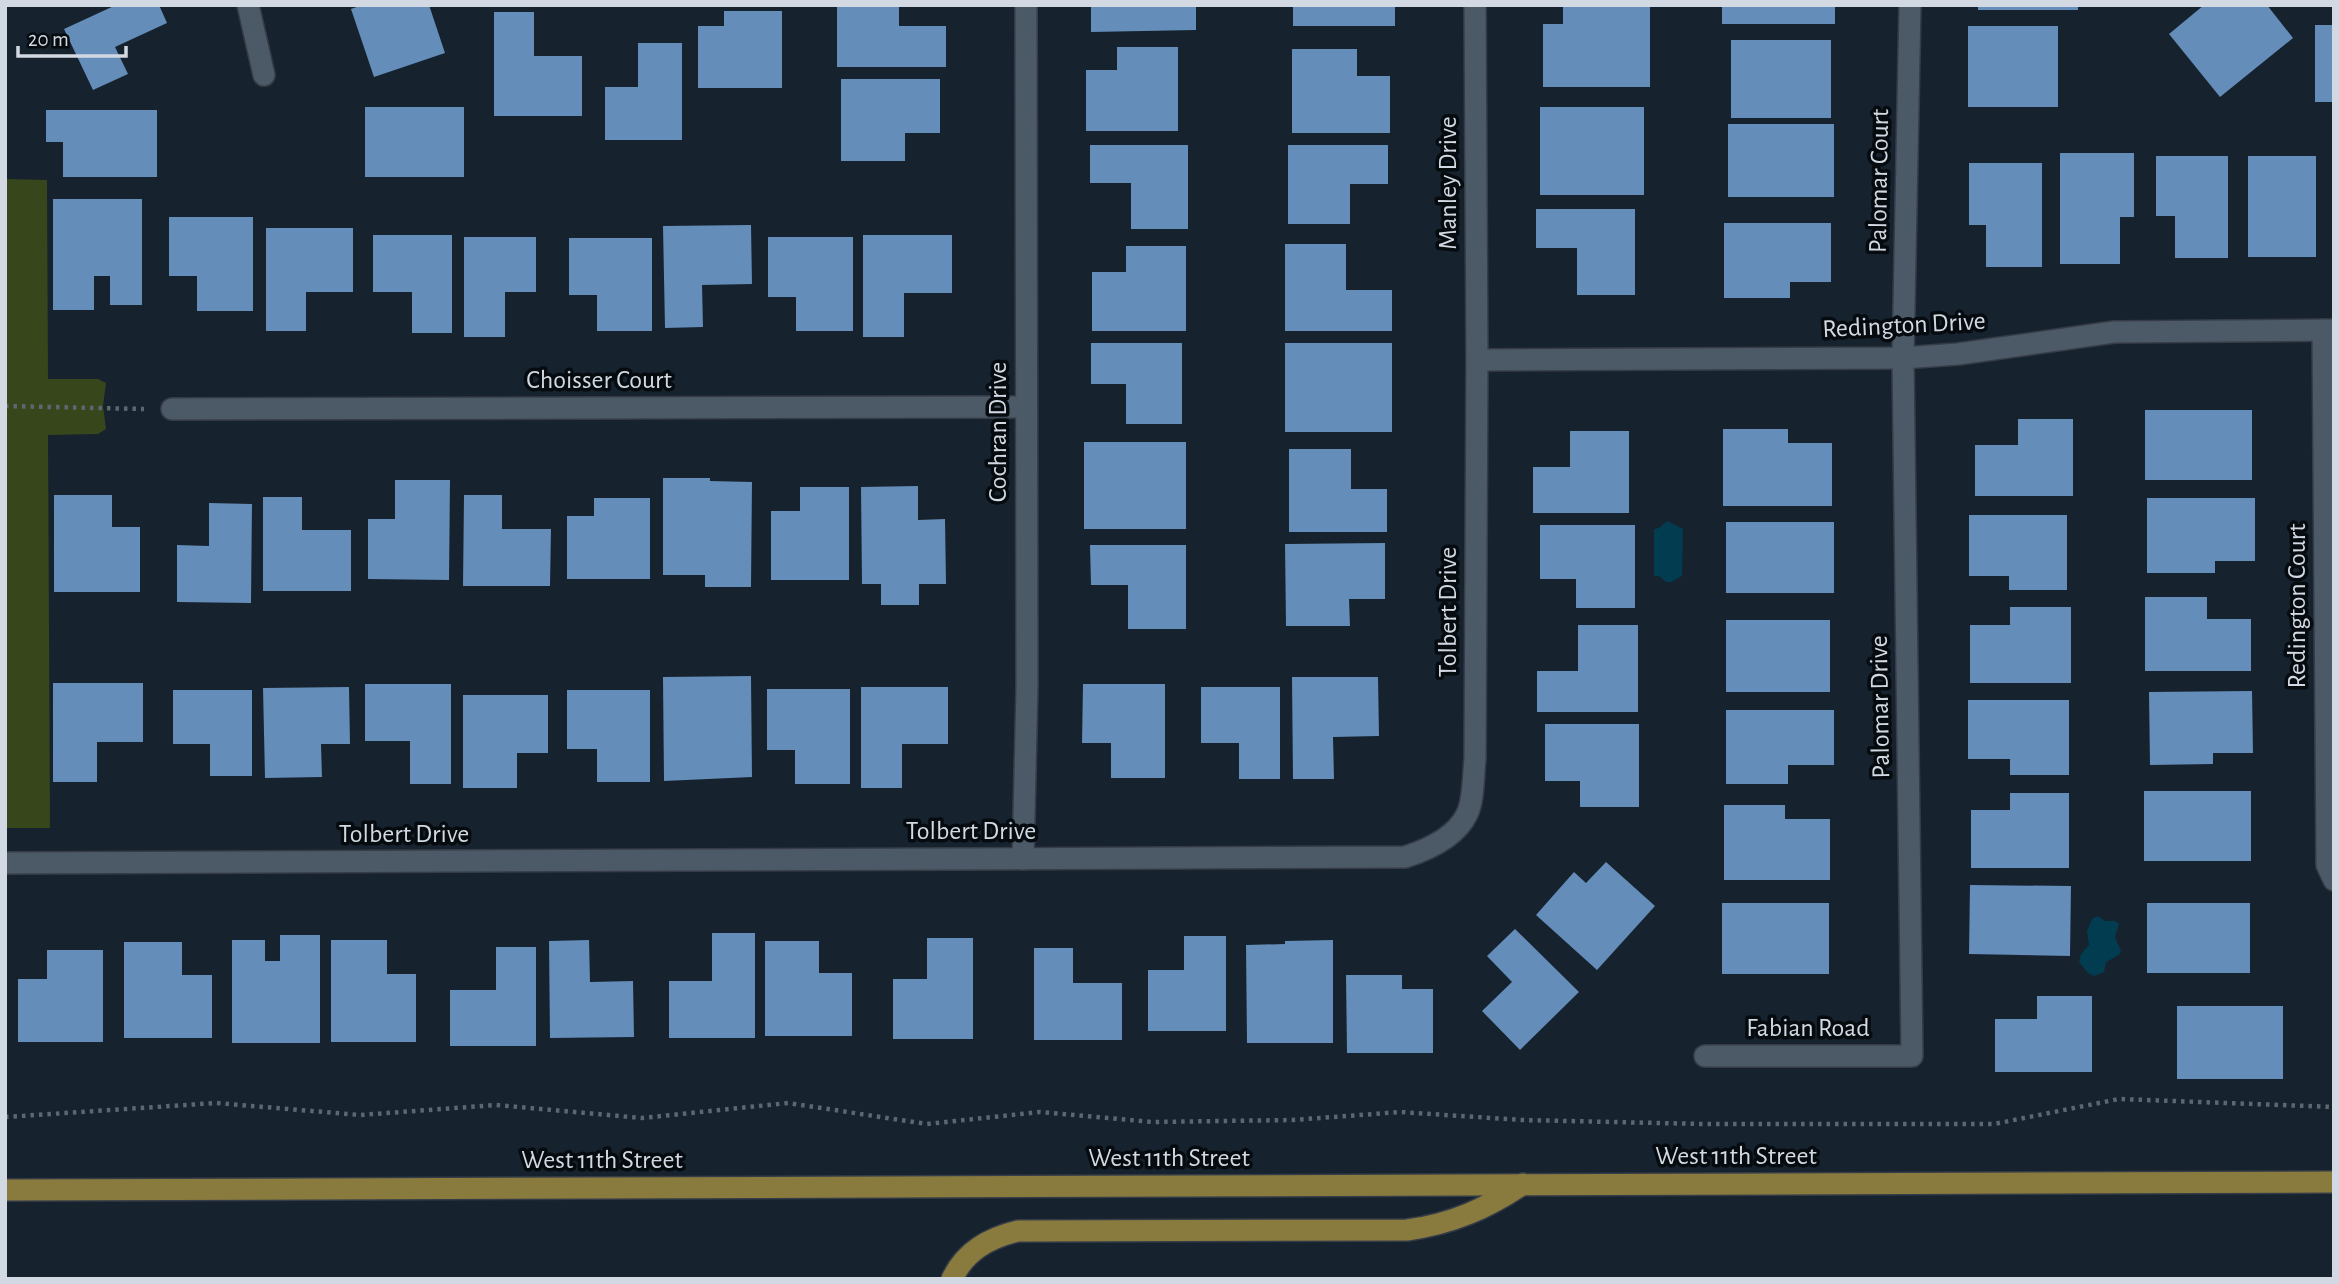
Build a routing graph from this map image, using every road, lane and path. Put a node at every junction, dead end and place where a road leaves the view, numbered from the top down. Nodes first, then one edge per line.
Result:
1 (248, 5) edge
2 (1027, 5) edge
3 (1475, 5) edge
4 (1910, 5) edge
5 (264, 75) dead end
6 (2328, 330) edge
7 (1903, 358) junction
8 (1477, 360) junction
9 (5, 406) edge
10 (1025, 407) junction
11 (172, 409) joint
12 (1023, 859) junction
13 (5, 863) edge
14 (2334, 880) edge
15 (1705, 1056) dead end
16 (1912, 1056) joint
17 (2334, 1107) edge
18 (5, 1117) edge
19 (2334, 1182) edge
20 (1523, 1184) junction
21 (5, 1190) edge
22 (952, 1279) edge

1 - 5 street
2 - 10 street, Cochran Drive
3 - 8 street, Manley Drive
4 - 7 street, Palomar Court
6 - 7 street, Redington Drive
6 - 14 street, Redington Court
7 - 8 street, Redington Drive
7 - 16 street, Palomar Drive
8 - 12 street, Tolbert Drive
9 - 11 path
10 - 11 street, Choisser Court
10 - 12 street, Cochran Drive
12 - 13 street, Tolbert Drive
15 - 16 street, Fabian Road
17 - 18 path
19 - 20 main road, West 11th Street
20 - 21 main road, West 11th Street
20 - 22 main road

